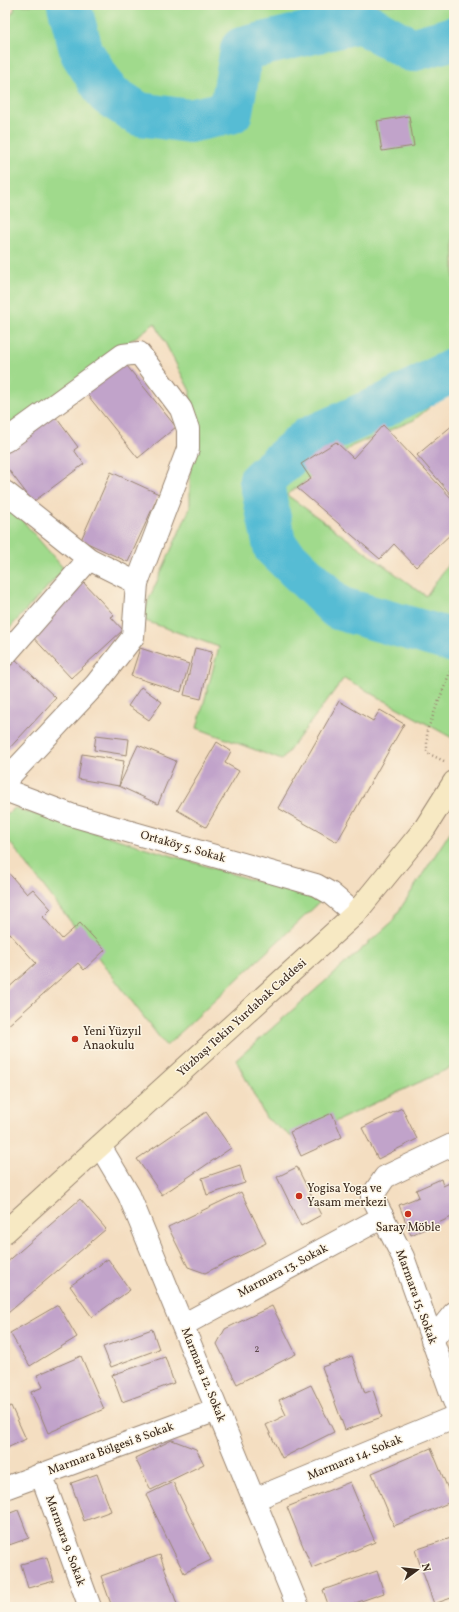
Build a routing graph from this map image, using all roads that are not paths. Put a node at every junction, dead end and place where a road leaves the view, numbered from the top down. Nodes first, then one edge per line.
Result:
1 (5, 441) edge
2 (5, 492) edge
3 (89, 559) junction
4 (137, 583) junction
5 (5, 655) edge
6 (451, 772) edge
7 (5, 781) edge
8 (5, 790) edge
9 (355, 914) junction
10 (454, 1144) edge
11 (100, 1146) junction
12 (383, 1217) junction
13 (5, 1232) edge
14 (454, 1313) edge
15 (183, 1325) junction
16 (432, 1340) junction
17 (454, 1401) edge
18 (217, 1410) junction
19 (454, 1417) edge
20 (41, 1474) junction
21 (5, 1488) edge
22 (255, 1499) junction
23 (90, 1607) edge
24 (298, 1607) edge

1 - 4 street
2 - 3 street
3 - 4 street
3 - 5 street
4 - 7 street
6 - 9 main road, Yüzbaşı Tekin Yurdabak Caddesi
8 - 9 street, Ortaköy 5. Sokak
9 - 11 main road, Yüzbaşı Tekin Yurdabak Caddesi
10 - 12 street, Marmara 15. Sokak
11 - 13 main road, Yüzbaşı Tekin Yurdabak Caddesi
11 - 15 street, Marmara 12. Sokak
12 - 15 street, Marmara 13. Sokak
12 - 16 street, Marmara 15. Sokak
14 - 16 street
15 - 18 street, Marmara 12. Sokak
16 - 17 street, Marmara 15. Sokak
18 - 20 street, Marmara Bölgesi 8 Sokak
18 - 22 street, Marmara 12. Sokak
19 - 22 street, Marmara 14. Sokak
20 - 21 street, Marmara Bölgesi 8 Sokak
20 - 23 street, Marmara 9. Sokak
22 - 24 street, Marmara 12. Sokak

